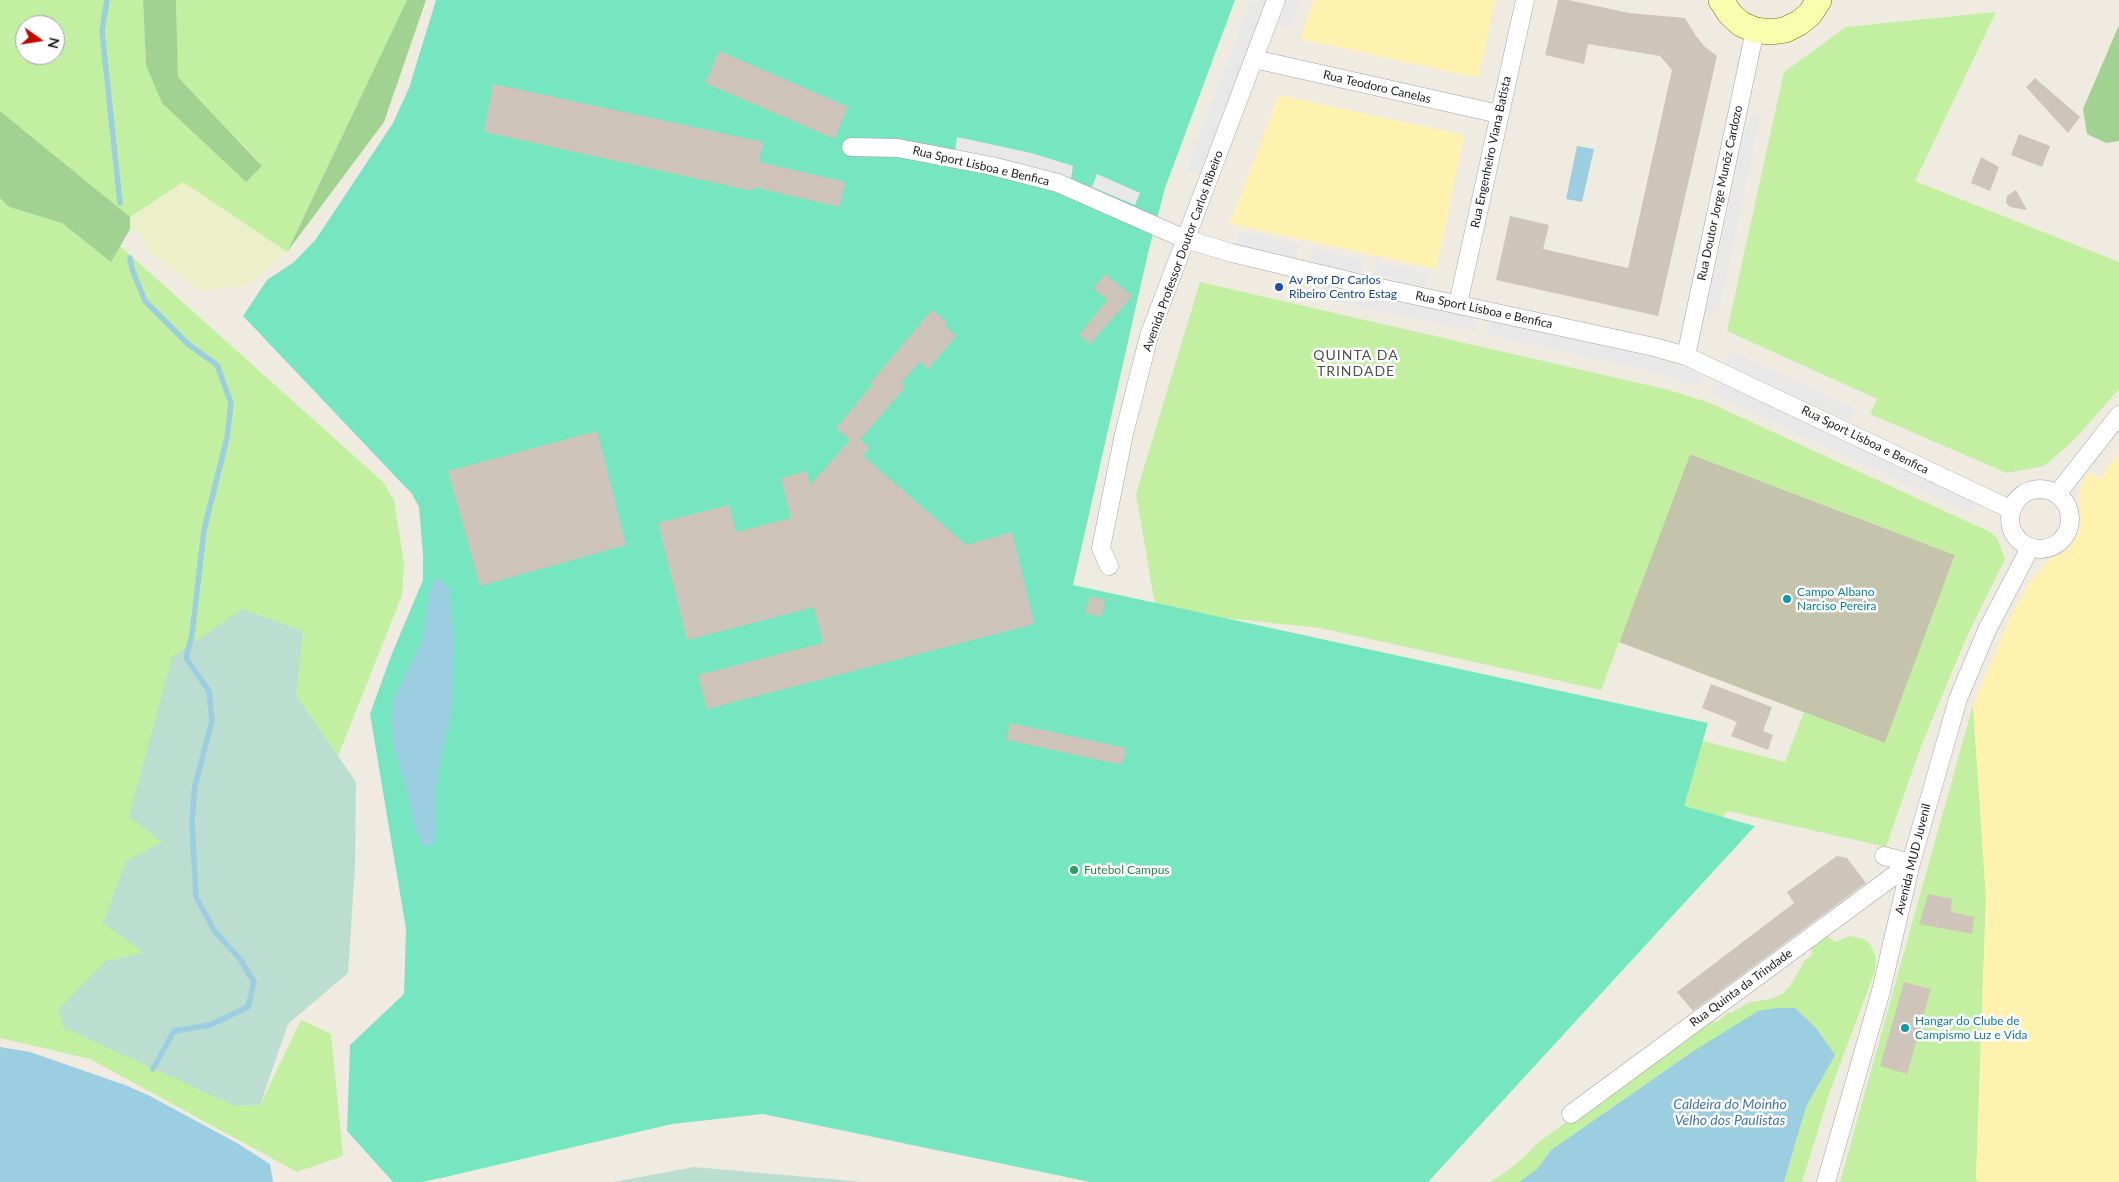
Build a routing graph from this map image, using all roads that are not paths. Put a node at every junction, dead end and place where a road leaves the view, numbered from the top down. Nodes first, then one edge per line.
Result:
1 (1276, 0) edge
2 (1525, 0) edge
3 (1720, 0) edge
4 (1820, 0) edge
5 (1755, 30) junction
6 (1254, 59) junction
7 (1499, 114) junction
8 (851, 147) dead end
9 (1185, 239) junction
10 (1458, 304) junction
11 (1686, 356) junction
12 (2119, 414) edge
13 (2057, 494) junction
14 (2012, 510) junction
15 (2030, 548) junction
16 (1109, 566) dead end
17 (1884, 856) dead end
18 (1911, 863) junction
19 (1571, 1114) dead end
20 (1826, 1182) edge

1 - 6 street, Avenida Professor Doutor Carlos Ribeiro
2 - 7 street, Rua Engenheiro Viana Batista
3 - 5 main road
4 - 5 main road
5 - 11 street, Rua Doutor Jorge Munõz Cardozo
6 - 7 street, Rua Teodoro Canelas
6 - 9 street, Avenida Professor Doutor Carlos Ribeiro
7 - 10 street, Rua Engenheiro Viana Batista
8 - 9 street, Rua Sport Lisboa e Benfica
9 - 10 street, Rua Sport Lisboa e Benfica
9 - 16 street, Avenida Professor Doutor Carlos Ribeiro
10 - 11 street, Rua Sport Lisboa e Benfica
11 - 14 street, Rua Sport Lisboa e Benfica
12 - 13 street
13 - 14 street
13 - 15 street
14 - 15 street
15 - 18 street, Avenida MUD Juvenil
17 - 18 street
18 - 19 street, Rua Quinta da Trindade
18 - 20 street, Avenida MUD Juvenil

